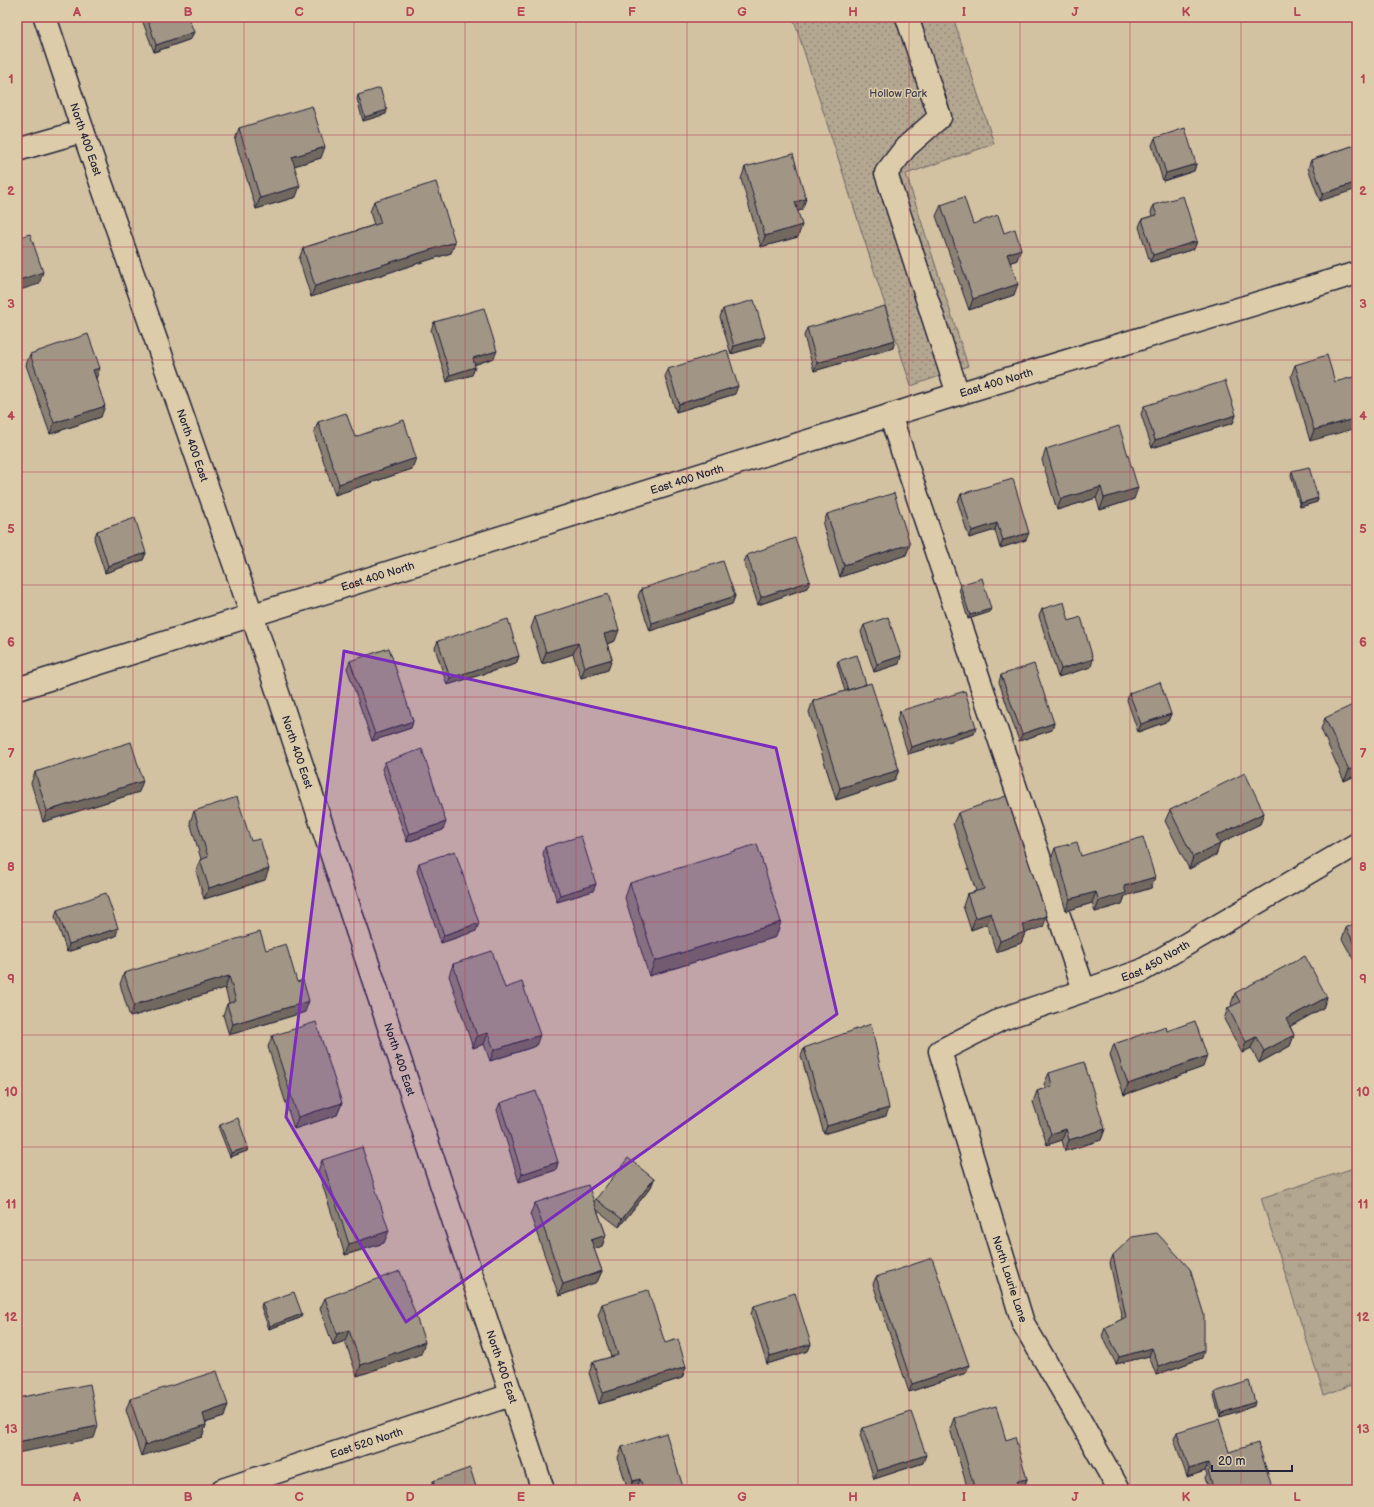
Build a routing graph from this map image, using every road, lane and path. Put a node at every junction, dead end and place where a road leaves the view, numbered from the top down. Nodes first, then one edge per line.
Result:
1 (45, 17) edge
2 (906, 17) edge
3 (83, 131) junction
4 (17, 150) edge
5 (1357, 273) edge
6 (958, 394) junction
7 (890, 415) junction
8 (252, 615) junction
9 (17, 689) edge
10 (1357, 844) edge
11 (1084, 990) junction
12 (940, 1050) joint
13 (510, 1395) junction
14 (222, 1490) edge
15 (543, 1490) edge
16 (1119, 1490) edge

1 - 3 street, North 400 East
2 - 6 street
3 - 4 street
3 - 8 street, North 400 East
5 - 6 street, East 400 North
6 - 7 street, East 400 North
7 - 8 street, East 400 North
7 - 11 street
8 - 9 street, East 400 North
8 - 13 street, North 400 East
10 - 11 street, East 450 North
11 - 12 street, East 450 North
12 - 16 street, North Laurie Lane
13 - 14 street, East 520 North
13 - 15 street, North 400 East

